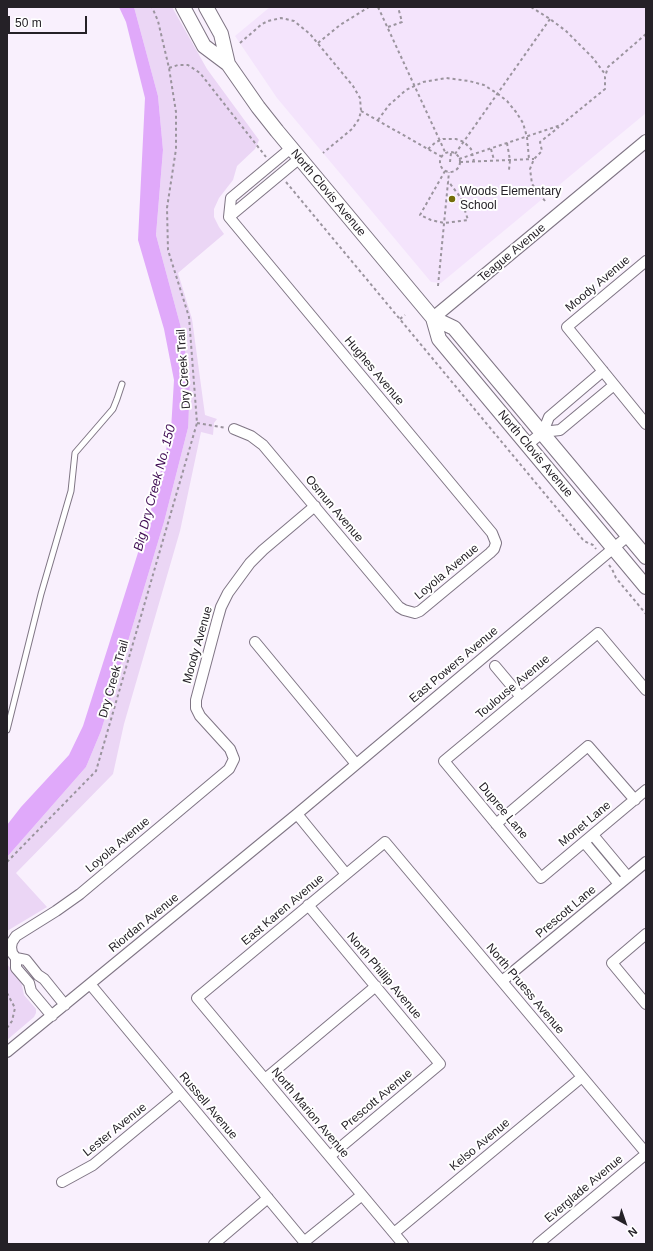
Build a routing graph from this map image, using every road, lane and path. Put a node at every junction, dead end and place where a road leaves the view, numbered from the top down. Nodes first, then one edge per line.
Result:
1 (152, 7) edge
2 (183, 7) edge
3 (206, 7) edge
4 (369, 7) edge
5 (378, 7) edge
6 (398, 7) edge
7 (531, 7) edge
8 (550, 19) junction
9 (388, 27) junction
10 (646, 34) edge
11 (240, 43) dead end
12 (318, 44) junction
13 (228, 64) junction
14 (169, 68) junction
15 (605, 74) junction
16 (415, 86) junction
17 (498, 94) junction
18 (361, 111) junction
19 (378, 120) junction
20 (561, 125) junction
21 (527, 137) junction
22 (440, 140) junction
23 (646, 141) edge
24 (464, 142) junction
25 (507, 143) junction
26 (291, 148) junction
27 (491, 148) junction
28 (428, 149) junction
29 (323, 153) dead end
30 (451, 153) junction
31 (446, 154) junction
32 (456, 154) junction
33 (473, 154) junction
34 (442, 157) junction
35 (300, 158) junction
36 (529, 159) junction
37 (534, 159) junction
38 (460, 160) junction
39 (494, 160) junction
40 (510, 160) junction
41 (474, 161) junction
42 (450, 162) dead end
43 (271, 164) junction
44 (509, 170) dead end
45 (445, 171) junction
46 (449, 172) junction
47 (280, 175) junction
48 (448, 181) junction
49 (545, 201) dead end
50 (229, 217) junction
51 (444, 222) junction
52 (646, 261) edge
53 (438, 286) dead end
54 (406, 315) dead end
55 (433, 318) junction
56 (400, 319) junction
57 (431, 346) dead end
58 (426, 350) junction
59 (603, 371) junction
60 (122, 384) dead end
61 (614, 385) junction
62 (197, 423) junction
63 (646, 424) edge
64 (234, 429) joint
65 (543, 432) junction
66 (527, 445) junction
67 (315, 506) junction
68 (628, 536) junction
69 (496, 543) joint
70 (593, 545) dead end
71 (614, 548) junction
72 (646, 557) edge
73 (612, 569) dead end
74 (646, 586) edge
75 (409, 613) joint
76 (646, 614) edge
77 (255, 642) dead end
78 (486, 655) junction
79 (495, 666) joint
80 (646, 690) edge
81 (521, 697) junction
82 (7, 730) edge
83 (234, 760) joint
84 (444, 761) joint
85 (356, 764) junction
86 (646, 790) edge
87 (635, 800) junction
88 (297, 814) junction
89 (496, 824) junction
90 (593, 835) junction
91 (385, 842) joint
92 (584, 842) junction
93 (7, 862) edge
94 (646, 862) edge
95 (346, 874) junction
96 (628, 877) junction
97 (542, 878) joint
98 (618, 884) junction
99 (308, 905) junction
100 (646, 934) edge
101 (16, 958) junction
102 (38, 975) junction
103 (502, 982) junction
104 (29, 983) junction
105 (90, 984) junction
106 (376, 986) junction
107 (7, 993) edge
108 (197, 998) joint
109 (646, 1004) edge
110 (64, 1005) junction
111 (52, 1016) junction
112 (7, 1028) edge
113 (7, 1052) edge
114 (440, 1064) joint
115 (582, 1077) junction
116 (265, 1079) junction
117 (180, 1093) junction
118 (646, 1154) edge
119 (330, 1156) junction
120 (62, 1182) dead end
121 (362, 1195) junction
122 (268, 1198) junction
123 (394, 1233) junction
124 (305, 1243) edge
125 (214, 1244) edge
126 (403, 1244) edge
127 (538, 1244) edge

1 - 14 path, Dry Creek Trail
2 - 13 main road, North Clovis Avenue
3 - 13 main road, North Clovis Avenue
4 - 12 path
5 - 9 path
6 - 9 path
7 - 8 path
8 - 15 path
8 - 17 path
9 - 16 path
10 - 15 path
11 - 12 path
12 - 18 path
13 - 26 main road, North Clovis Avenue
14 - 43 path
14 - 62 path, Dry Creek Trail
15 - 20 path
16 - 17 path
16 - 19 path
16 - 22 path
17 - 21 path
17 - 24 path
18 - 19 path
18 - 29 path
19 - 28 path
20 - 21 path
20 - 37 path
21 - 25 path
21 - 36 path
22 - 24 path
22 - 28 path
22 - 31 path
23 - 55 street, Teague Avenue
24 - 32 path
24 - 33 path
25 - 27 path
25 - 40 path
26 - 35 main road, North Clovis Avenue
26 - 43 street
27 - 33 path
27 - 39 path
28 - 34 path
30 - 31 path
30 - 32 path
30 - 42 path
31 - 34 path
32 - 38 path
33 - 38 path
33 - 41 path
34 - 45 path
35 - 47 street
35 - 55 main road, North Clovis Avenue
36 - 37 path
36 - 40 path
37 - 49 path
38 - 41 path
38 - 46 path
39 - 40 path
39 - 41 path
40 - 44 path
43 - 50 street
45 - 46 path
45 - 51 path
46 - 48 path
47 - 50 street
47 - 56 path
48 - 51 path
48 - 51 path
50 - 69 street, Hughes Avenue
51 - 53 path
52 - 59 street, Moody Avenue
54 - 56 path
55 - 65 main road, North Clovis Avenue
55 - 66 main road, North Clovis Avenue
56 - 58 path
57 - 58 path
58 - 70 path
59 - 61 street
59 - 65 street
60 - 82 lane
61 - 63 street
61 - 65 street
62 - 64 path
62 - 93 path, Dry Creek Trail
64 - 67 street, Osmun Avenue
65 - 66 street
65 - 68 main road, North Clovis Avenue
66 - 71 main road, North Clovis Avenue
67 - 75 street, Osmun Avenue
67 - 83 street, Moody Avenue
68 - 71 street, East Powers Avenue
68 - 72 main road, North Clovis Avenue
69 - 75 street, Loyola Avenue
71 - 74 main road, North Clovis Avenue
71 - 78 street, East Powers Avenue
73 - 76 path
77 - 85 street
78 - 79 lane
78 - 85 street, East Powers Avenue
79 - 81 street
80 - 81 street, Toulouse Avenue
81 - 84 street, Toulouse Avenue
83 - 101 street, Loyola Avenue
84 - 89 street, Dupree Lane
85 - 88 street, East Powers Avenue
86 - 87 street, Monet Lane
87 - 89 street
87 - 90 street, Monet Lane
88 - 95 street
88 - 105 street, Riordan Avenue
89 - 97 street, Dupree Lane
90 - 92 street, Monet Lane
90 - 96 street
91 - 95 street, East Karen Avenue
91 - 103 street, North Pruess Avenue
92 - 97 street, Monet Lane
92 - 98 street
94 - 96 street, Prescott Lane
95 - 99 street, East Karen Avenue
96 - 98 street, Prescott Lane
98 - 103 street, Prescott Lane
99 - 106 street, North Phillip Avenue
99 - 108 street, East Karen Avenue
100 - 109 street
101 - 102 street
101 - 104 street
102 - 104 street
102 - 110 street
103 - 115 street, North Pruess Avenue
104 - 111 street
105 - 110 street, Riordan Avenue
105 - 117 street, Russell Avenue
106 - 114 street, North Phillip Avenue
106 - 116 street
107 - 112 path
108 - 116 street, North Marion Avenue
110 - 111 street, Riordan Avenue
111 - 113 street, Riordan Avenue
114 - 119 street, Prescott Avenue
115 - 118 street, North Pruess Avenue
115 - 123 street, Kelso Avenue
116 - 119 street, North Marion Avenue
117 - 120 street, Lester Avenue
117 - 122 street, Russell Avenue
118 - 127 street, Everglade Avenue
119 - 121 street, North Marion Avenue
121 - 123 street, North Marion Avenue
121 - 124 street
122 - 124 street, Russell Avenue
122 - 125 street
123 - 126 street, North Marion Avenue

